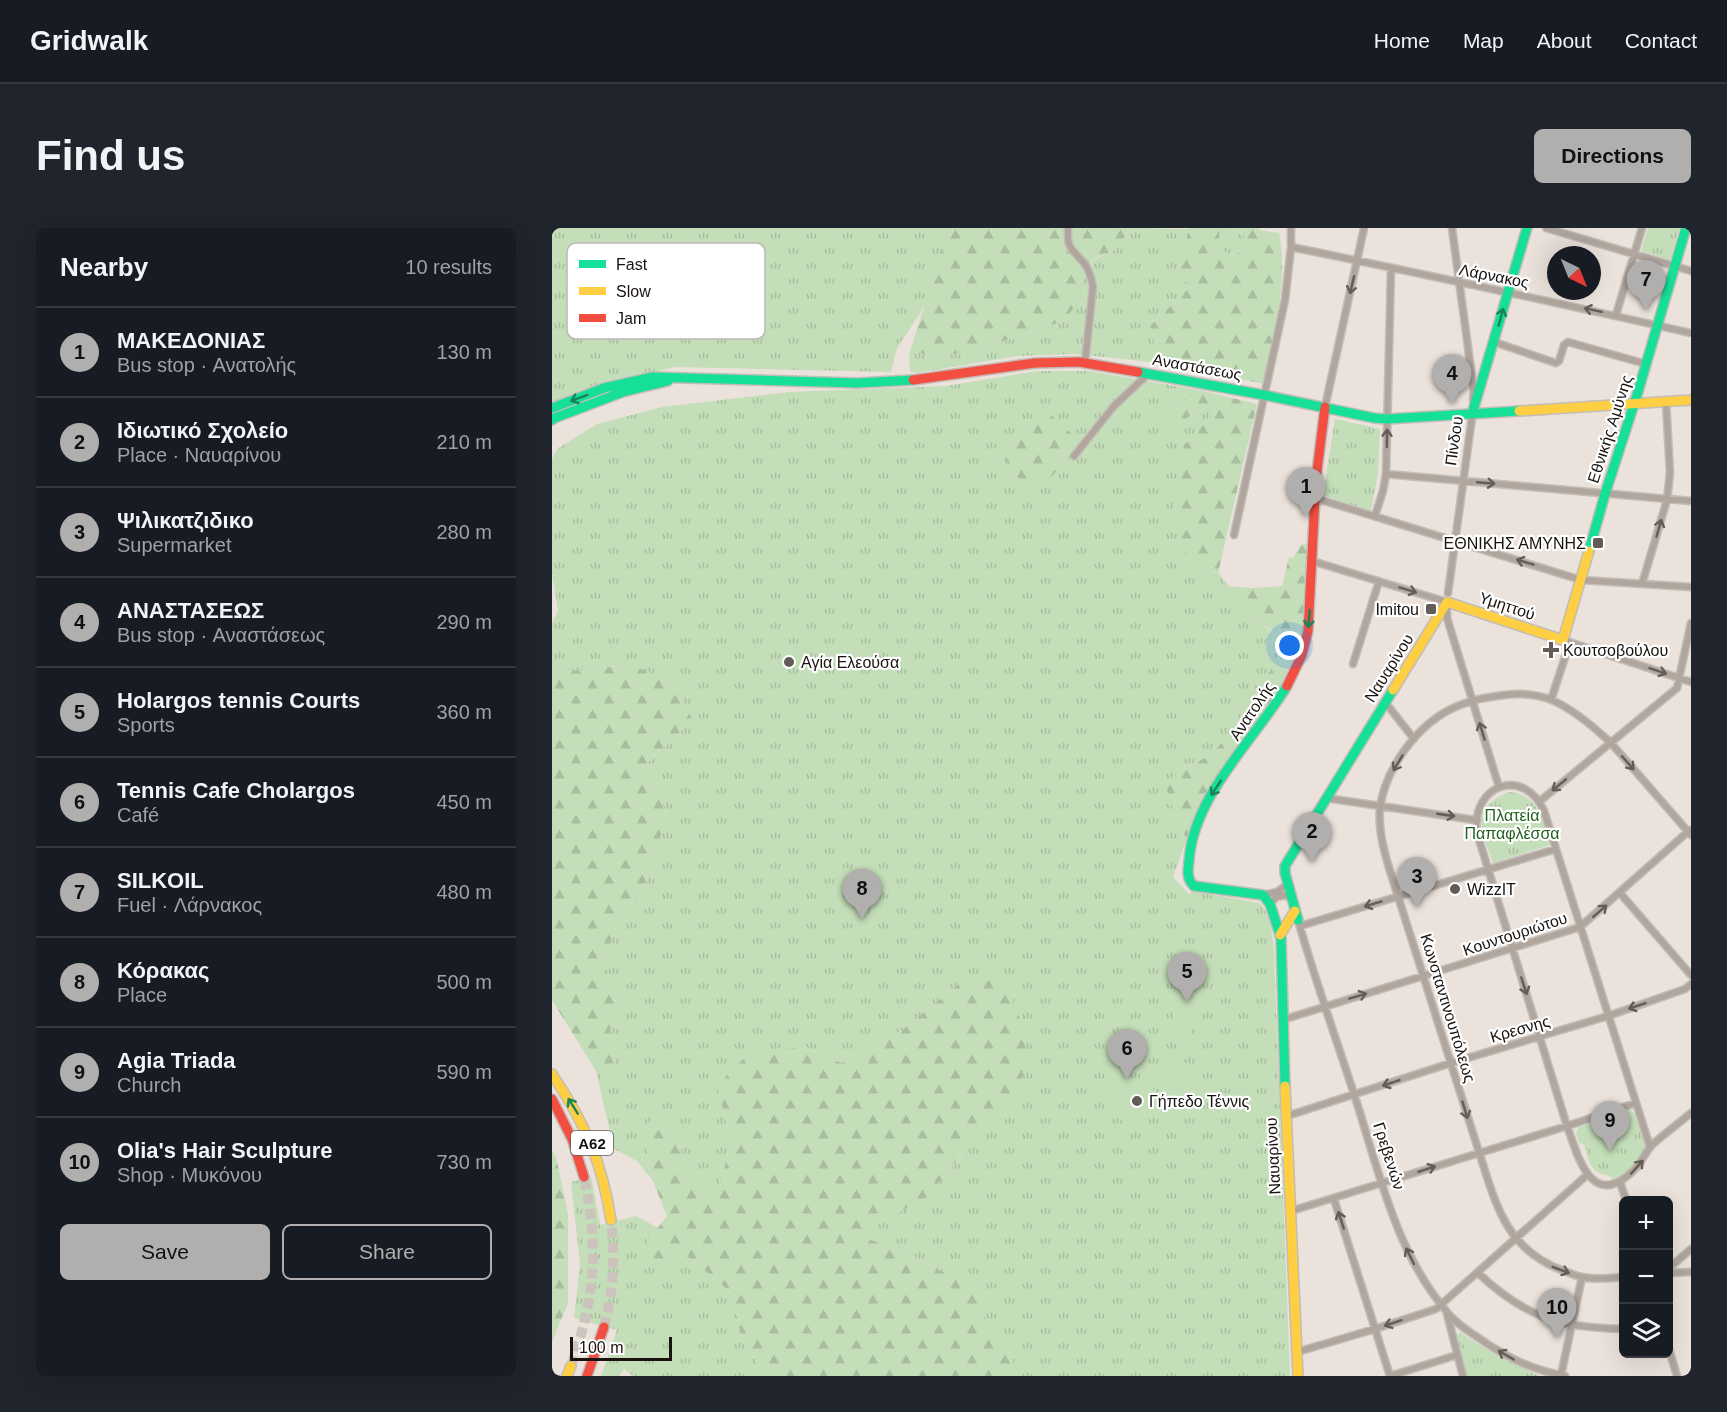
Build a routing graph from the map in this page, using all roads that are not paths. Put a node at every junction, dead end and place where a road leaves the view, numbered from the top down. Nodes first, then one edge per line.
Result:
1 (1068, 228) edge
2 (1291, 228) edge
3 (1364, 228) edge
4 (1452, 228) edge
5 (1527, 228) edge
6 (1546, 228) edge
7 (1642, 228) edge
8 (1686, 228) edge
9 (1291, 247) junction
10 (1634, 254) junction
11 (1357, 261) junction
12 (1674, 266) junction
13 (1391, 268) junction
14 (1691, 271) edge
15 (1458, 283) junction
16 (1508, 292) junction
17 (1616, 315) junction
18 (1657, 325) junction
19 (1691, 333) edge
20 (1494, 342) junction
21 (1085, 363) junction
22 (1646, 364) junction
23 (1148, 374) junction
24 (1264, 395) junction
25 (1691, 400) edge
26 (1666, 402) junction
27 (1633, 404) junction
28 (1325, 407) junction
29 (1472, 414) junction
30 (553, 416) edge
31 (1387, 419) junction
32 (1074, 456) dead end
33 (1386, 474) junction
34 (1463, 481) junction
35 (1605, 494) junction
36 (1315, 498) junction
37 (1667, 500) junction
38 (1691, 501) edge
39 (1375, 516) junction
40 (1234, 535) dead end
41 (1454, 540) junction
42 (1312, 561) junction
43 (1581, 580) junction
44 (1379, 581) junction
45 (1642, 584) junction
46 (1691, 586) edge
47 (1447, 598) junction
48 (1691, 623) edge
49 (1566, 641) junction
50 (1353, 664) dead end
51 (1680, 678) junction
52 (1691, 682) edge
53 (1472, 700) junction
54 (1551, 700) junction
55 (1385, 702) junction
56 (1414, 739) junction
57 (1611, 743) junction
58 (1499, 787) junction
59 (1326, 798) junction
60 (1540, 801) junction
61 (1381, 806) junction
62 (1475, 820) junction
63 (1690, 832) edge
64 (1556, 849) junction
65 (1489, 869) junction
66 (1285, 873) joint
67 (1288, 884) junction
68 (1620, 893) junction
69 (1263, 895) junction
70 (1398, 897) junction
71 (1292, 899) junction
72 (1270, 904) junction
73 (1298, 919) junction
74 (1581, 927) junction
75 (1280, 935) junction
76 (1512, 950) junction
77 (1691, 975) edge
78 (1424, 977) junction
79 (1691, 984) edge
80 (1324, 1007) junction
81 (1608, 1016) junction
82 (1282, 1020) junction
83 (1540, 1038) junction
84 (1450, 1063) junction
85 (552, 1074) edge
86 (1354, 1095) junction
87 (552, 1099) edge
88 (1636, 1103) junction
89 (1690, 1114) edge
90 (1287, 1116) junction
91 (1567, 1126) junction
92 (1650, 1147) junction
93 (1479, 1152) junction
94 (1587, 1175) junction
95 (584, 1177) tunnel mouth
96 (1620, 1182) junction
97 (1382, 1183) junction
98 (1625, 1196) edge
99 (1334, 1199) junction
100 (1291, 1211) junction
101 (611, 1220) tunnel mouth
102 (1516, 1238) junction
103 (1691, 1249) edge
104 (1673, 1266) edge
105 (1673, 1271) edge
106 (1691, 1272) edge
107 (1478, 1273) junction
108 (1582, 1277) junction
109 (1619, 1277) edge
110 (1442, 1305) junction
111 (1447, 1313) junction
112 (1572, 1324) junction
113 (604, 1327) tunnel mouth
114 (1375, 1329) junction
115 (1619, 1329) edge
116 (1297, 1352) junction
117 (1457, 1355) junction
118 (1672, 1358) edge
119 (572, 1366) tunnel mouth
120 (567, 1376) edge
121 (587, 1376) edge
122 (1298, 1376) edge
123 (1390, 1376) edge
124 (1463, 1376) edge
125 (1562, 1376) edge
126 (1677, 1376) edge

1 - 21 street
2 - 9 street
3 - 11 street
4 - 15 street
5 - 16 main road, Πίνδου
6 - 10 street
7 - 10 street
8 - 12 main road, Εθνικής Αμύνης
9 - 11 street, Λάρνακος
9 - 24 street
10 - 12 street
10 - 17 street
11 - 13 street, Λάρνακος
11 -> 28 street
12 - 14 street
12 - 18 main road, Εθνικής Αμύνης
13 - 15 street, Λάρνακος
13 - 31 street
15 - 16 street, Λάρνακος
15 - 29 street
17 -> 16 street, Λάρνακος
20 -> 16 main road, Πίνδου
17 - 18 street, Λάρνακος
18 - 19 street, Λάρνακος
18 - 22 main road, Εθνικής Αμύνης
20 - 22 street
20 - 29 main road, Πίνδου
21 - 23 main road, Αναστάσεως
21 - 30 main road, Αναστάσεως
22 - 27 main road, Εθνικής Αμύνης
23 - 24 main road, Αναστάσεως
23 - 32 street
24 - 28 main road, Αναστάσεως
24 - 40 street
25 - 26 main road, Αναστάσεως
26 - 27 main road, Αναστάσεως
26 - 37 street
27 - 29 main road, Αναστάσεως
27 - 35 main road, Εθνικής Αμύνης
28 - 31 main road, Αναστάσεως
28 - 36 main road, Ανατολής
29 - 31 main road, Αναστάσεως
29 - 34 street, Πίνδου
33 -> 31 street
33 - 34 street
33 - 39 street
34 -> 35 street
34 - 41 street, Πίνδου
35 - 37 street
35 - 43 main road, Εθνικής Αμύνης
36 - 39 street
36 - 42 main road, Ανατολής
37 - 38 street
45 -> 37 street
39 - 41 street
43 -> 41 street
41 - 47 street, Πίνδου
42 - 44 street, Υμηττού
42 -> 69 main road, Ανατολής
43 - 45 street
43 - 49 main road, Εθνικής Αμύνης
44 -> 47 street, Υμηττού
44 - 50 street
45 - 46 street
47 - 49 main road, Υμηττού
47 - 53 street, Πίνδου
47 - 55 main road, Ναυαρίνου
48 - 51 street
49 -> 51 street, Υμηττού
49 - 54 street, Εθνικής Αμύνης
51 - 52 street, Υμηττού
51 - 57 street
53 - 54 street, Κωνσταντινουπόλεως
53 - 56 street, Κωνσταντινουπόλεως
58 -> 53 street, Πίνδου
54 - 57 street, Κωνσταντινουπόλεως
55 - 56 street
55 - 59 main road, Ναυαρίνου
56 -> 61 street, Κωνσταντινουπόλεως
57 -> 60 street
57 -> 63 street, Κωνσταντινουπόλεως
58 - 60 street
58 - 62 street
59 - 61 street
59 - 66 main road, Ναυαρίνου
60 - 64 street
61 -> 62 street
61 - 70 street, Κωνσταντινουπόλεως
62 - 65 street
63 - 68 street, Κουντουριώτου
64 - 65 street
64 - 74 street
65 - 70 street
65 - 76 street
66 - 67 main road, Γρεβενών
67 - 69 street
67 - 71 main road, Γρεβενών
74 -> 68 street, Κουντουριώτου
68 - 77 street
69 - 72 main road, Ναυαρίνου
70 -> 73 street
70 - 78 street, Κωνσταντινουπόλεως
71 - 72 street
71 - 73 main road, Γρεβενών
72 - 75 main road, Ναυαρίνου
73 - 75 main road
73 - 80 street, Γρεβενών
74 - 76 street, Κουντουριώτου
74 - 81 street
75 - 82 main road, Ναυαρίνου
76 - 78 street, Κουντουριώτου
76 -> 83 street
80 -> 78 street, Κουντουριώτου
78 - 84 street, Κωνσταντινουπόλεως
79 -> 81 street, Κρεσνης
80 - 82 street, Κουντουριώτου
80 - 86 street, Γρεβενών
81 - 83 street, Κρεσνης
81 - 88 street
82 - 90 main road, Ναυαρίνου
83 - 84 street, Κρεσνης
83 - 91 street
84 -> 86 street, Κρεσνης
84 -> 93 street, Κωνσταντινουπόλεως
101 -> 85 main road, Α62
86 - 90 street, Κρεσνης
86 - 97 street, Γρεβενών
87 - 95 main road, Α62
88 - 91 street
88 - 92 street
89 - 92 street
90 - 100 main road, Ναυαρίνου
91 - 93 street
91 - 94 street
96 -> 92 street
97 -> 93 street
93 - 102 street, Κωνσταντινουπόλεως
94 - 96 street
94 - 102 street
96 - 98 street
97 - 99 street
110 -> 97 street, Γρεβενών
99 - 100 street
114 -> 99 street
100 - 116 main road, Ναυαρίνου
102 - 107 street
102 -> 108 street, Κωνσταντινουπόλεως
103 - 104 street
105 - 106 street
107 - 110 street
107 - 112 street
108 - 109 street, Κωνσταντινουπόλεως
108 - 112 street
110 - 111 street, Γρεβενών
110 -> 114 street
111 - 117 street
125 -> 111 street, Γρεβενών
112 - 115 street
112 - 125 street
113 - 121 main road
114 - 116 street
114 - 123 street
116 - 122 main road, Ναυαρίνου
117 - 123 street
117 - 124 street
118 - 126 street
119 - 120 main road

